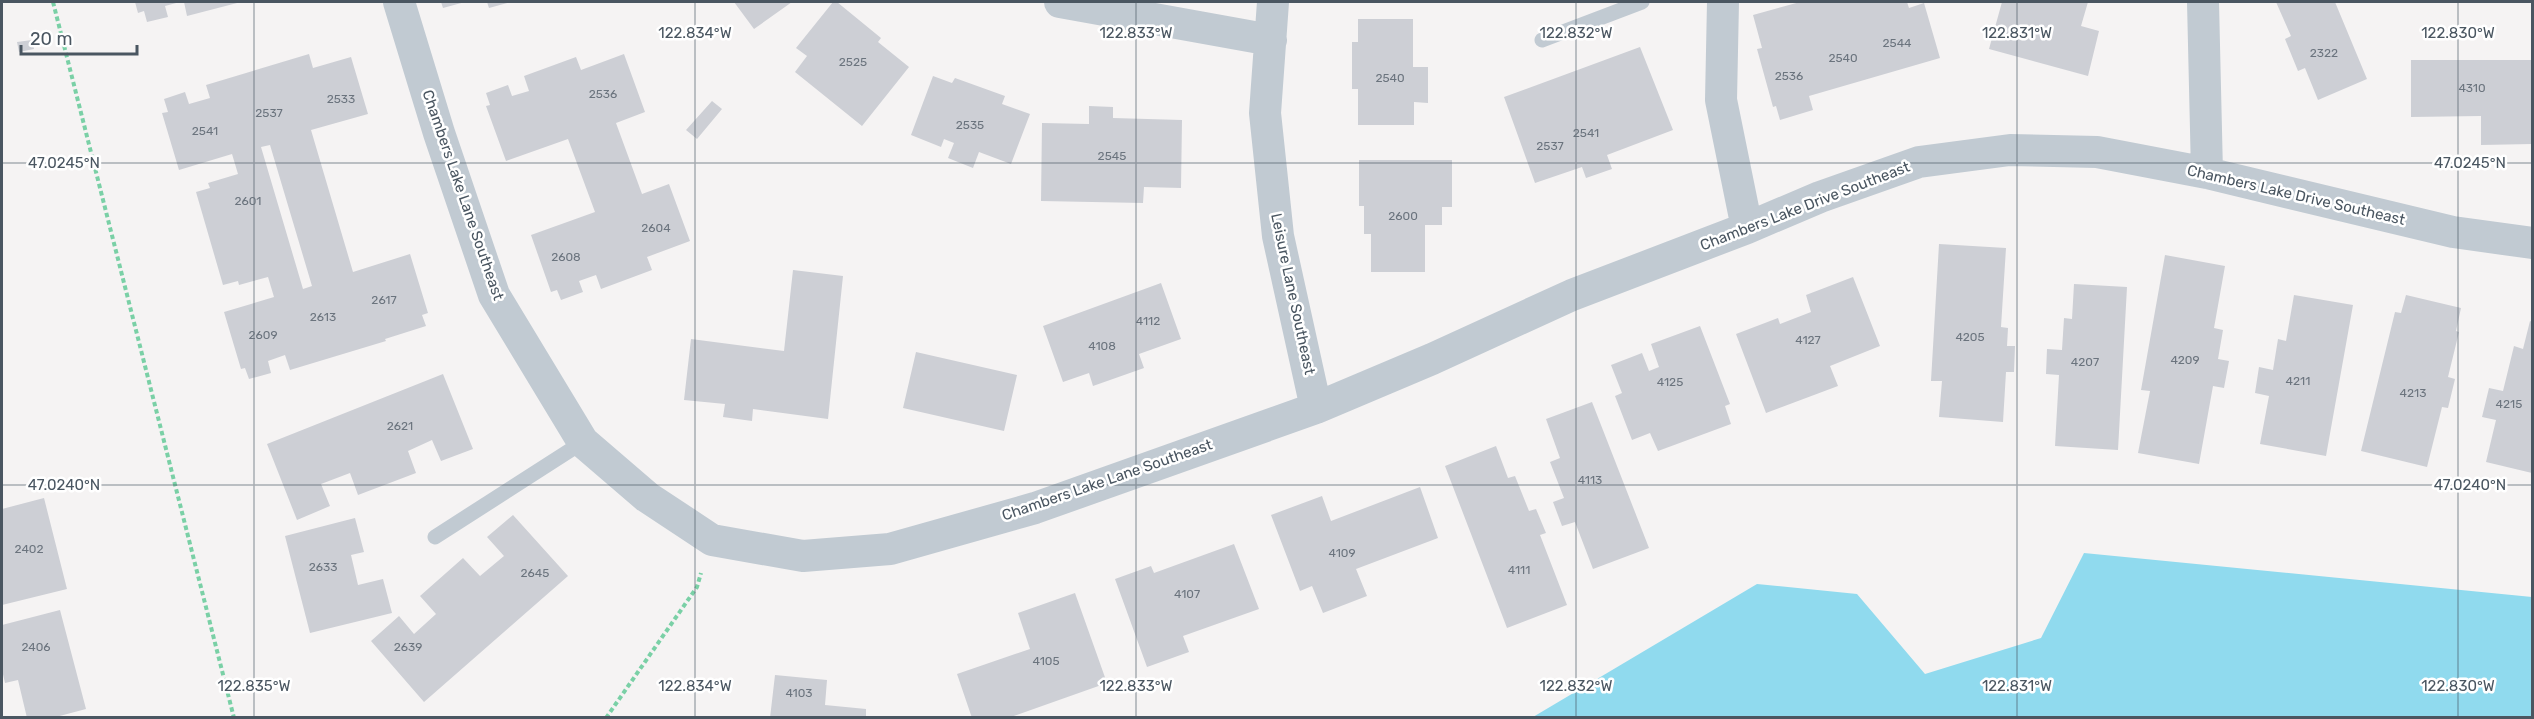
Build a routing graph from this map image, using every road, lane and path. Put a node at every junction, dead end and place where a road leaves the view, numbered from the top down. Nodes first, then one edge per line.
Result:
1 (53, 2) edge
2 (399, 2) edge
3 (1060, 2) edge
4 (1273, 2) edge
5 (1642, 2) edge
6 (1723, 2) edge
7 (2204, 2) edge
8 (1270, 40) junction
9 (1542, 40) dead end
10 (2207, 173) junction
11 (1747, 228) junction
12 (2532, 243) edge
13 (1316, 408) junction
14 (583, 442) junction
15 (435, 537) dead end
16 (712, 540) junction
17 (234, 717) edge
18 (606, 717) edge

1 - 17 path
2 - 14 street, Chambers Lake Lane Southeast
3 - 8 street
4 - 8 street, Leisure Lane Southeast
5 - 9 lane
6 - 11 street
7 - 10 street
8 - 13 street, Leisure Lane Southeast
10 - 11 street, Chambers Lake Drive Southeast
10 - 12 street, Chambers Lake Drive Southeast
11 - 13 street, Chambers Lake Drive Southeast
13 - 16 street, Chambers Lake Lane Southeast
14 - 15 lane
14 - 16 street, Chambers Lake Lane Southeast
16 - 18 path

